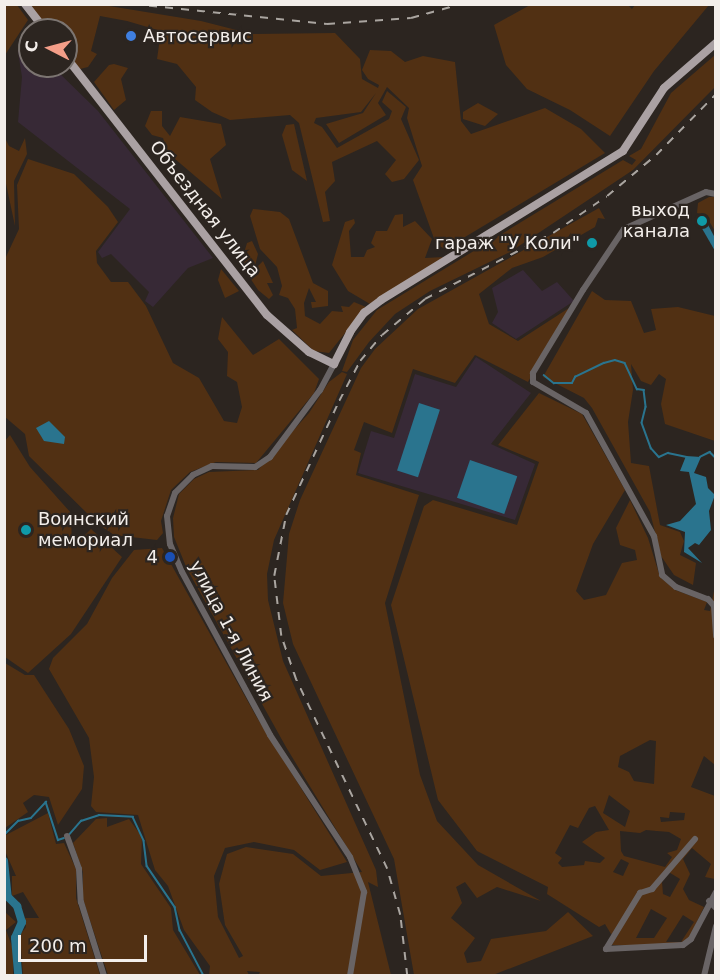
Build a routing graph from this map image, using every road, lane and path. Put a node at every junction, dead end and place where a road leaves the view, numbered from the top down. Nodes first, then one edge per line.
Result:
1 (25, 4) edge
2 (36, 18) edge
3 (716, 43) edge
4 (78, 72) edge
5 (716, 194) edge
6 (334, 364) junction
7 (715, 613) edge
8 (716, 636) edge
9 (67, 836) dead end
10 (694, 839) dead end
11 (716, 892) edge
12 (710, 901) junction
13 (716, 908) edge
14 (716, 926) edge
15 (104, 975) edge
16 (350, 975) edge
17 (704, 975) edge

1 - 2 main road
3 - 6 main road
4 - 6 main road, Объездная улица
5 - 7 street
6 - 16 street, улица 1-я Линия
7 - 8 street
9 - 15 street
10 - 12 street
11 - 12 street
12 - 13 street
14 - 17 street

